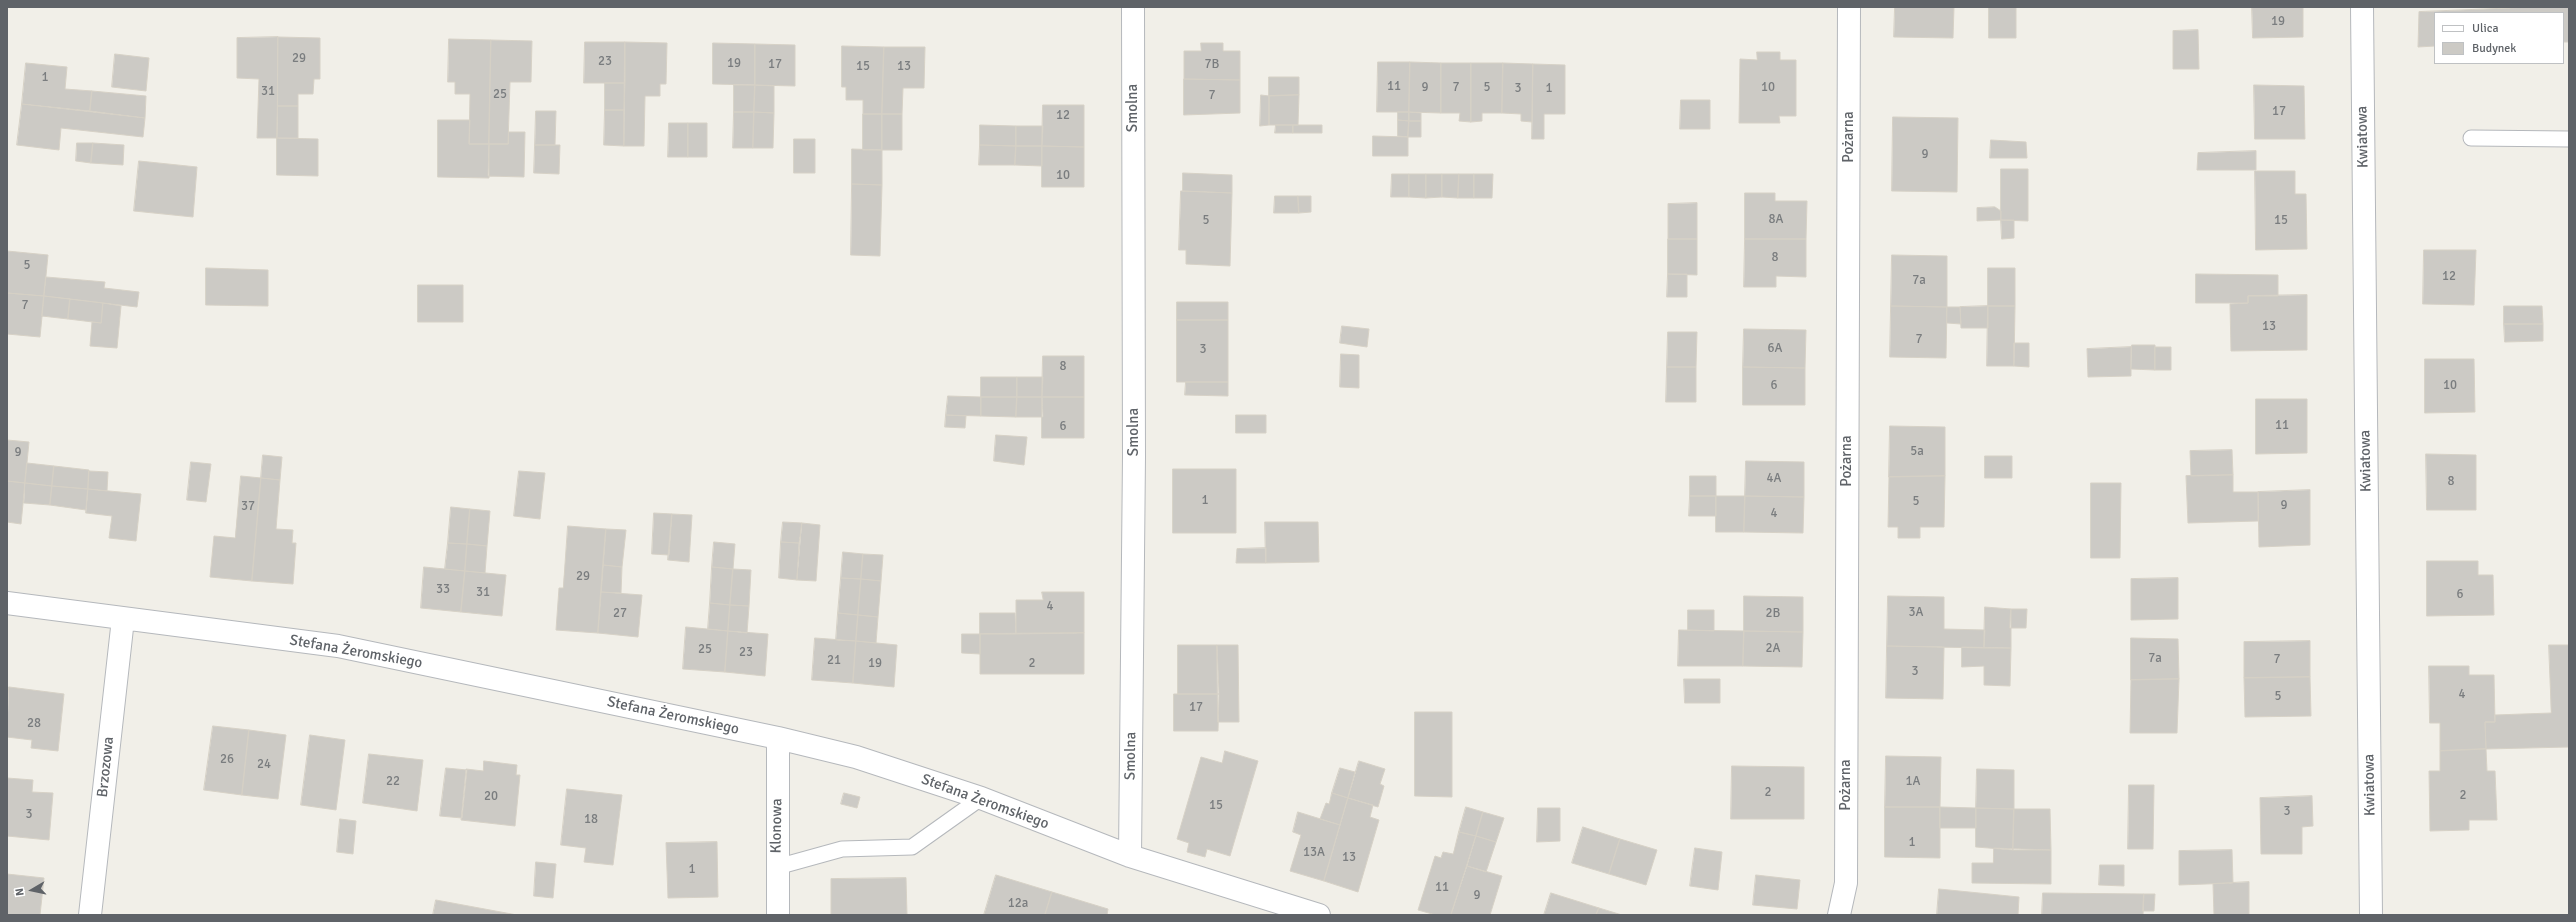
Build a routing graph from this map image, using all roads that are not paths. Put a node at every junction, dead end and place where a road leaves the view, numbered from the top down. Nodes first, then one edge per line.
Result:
1 (1133, 7) edge
2 (1849, 7) edge
3 (2362, 7) edge
4 (2471, 138) dead end
5 (2569, 139) edge
6 (7, 603) edge
7 (123, 619) junction
8 (778, 738) junction
9 (981, 798) junction
10 (1130, 856) junction
11 (777, 868) junction
12 (90, 915) edge
13 (778, 915) edge
14 (1319, 915) edge
15 (1839, 915) edge
16 (2371, 915) edge

1 - 10 street, Smolna
2 - 15 street, Pożarna
3 - 16 street, Kwiatowa
4 - 5 lane
6 - 7 street, Stefana Żeromskiego
7 - 8 street, Stefana Żeromskiego
7 - 12 street, Brzozowa
8 - 9 street, Stefana Żeromskiego
8 - 11 street, Klonowa
9 - 10 street, Stefana Żeromskiego
9 - 11 lane
10 - 14 street, Stefana Żeromskiego
11 - 13 street, Klonowa

